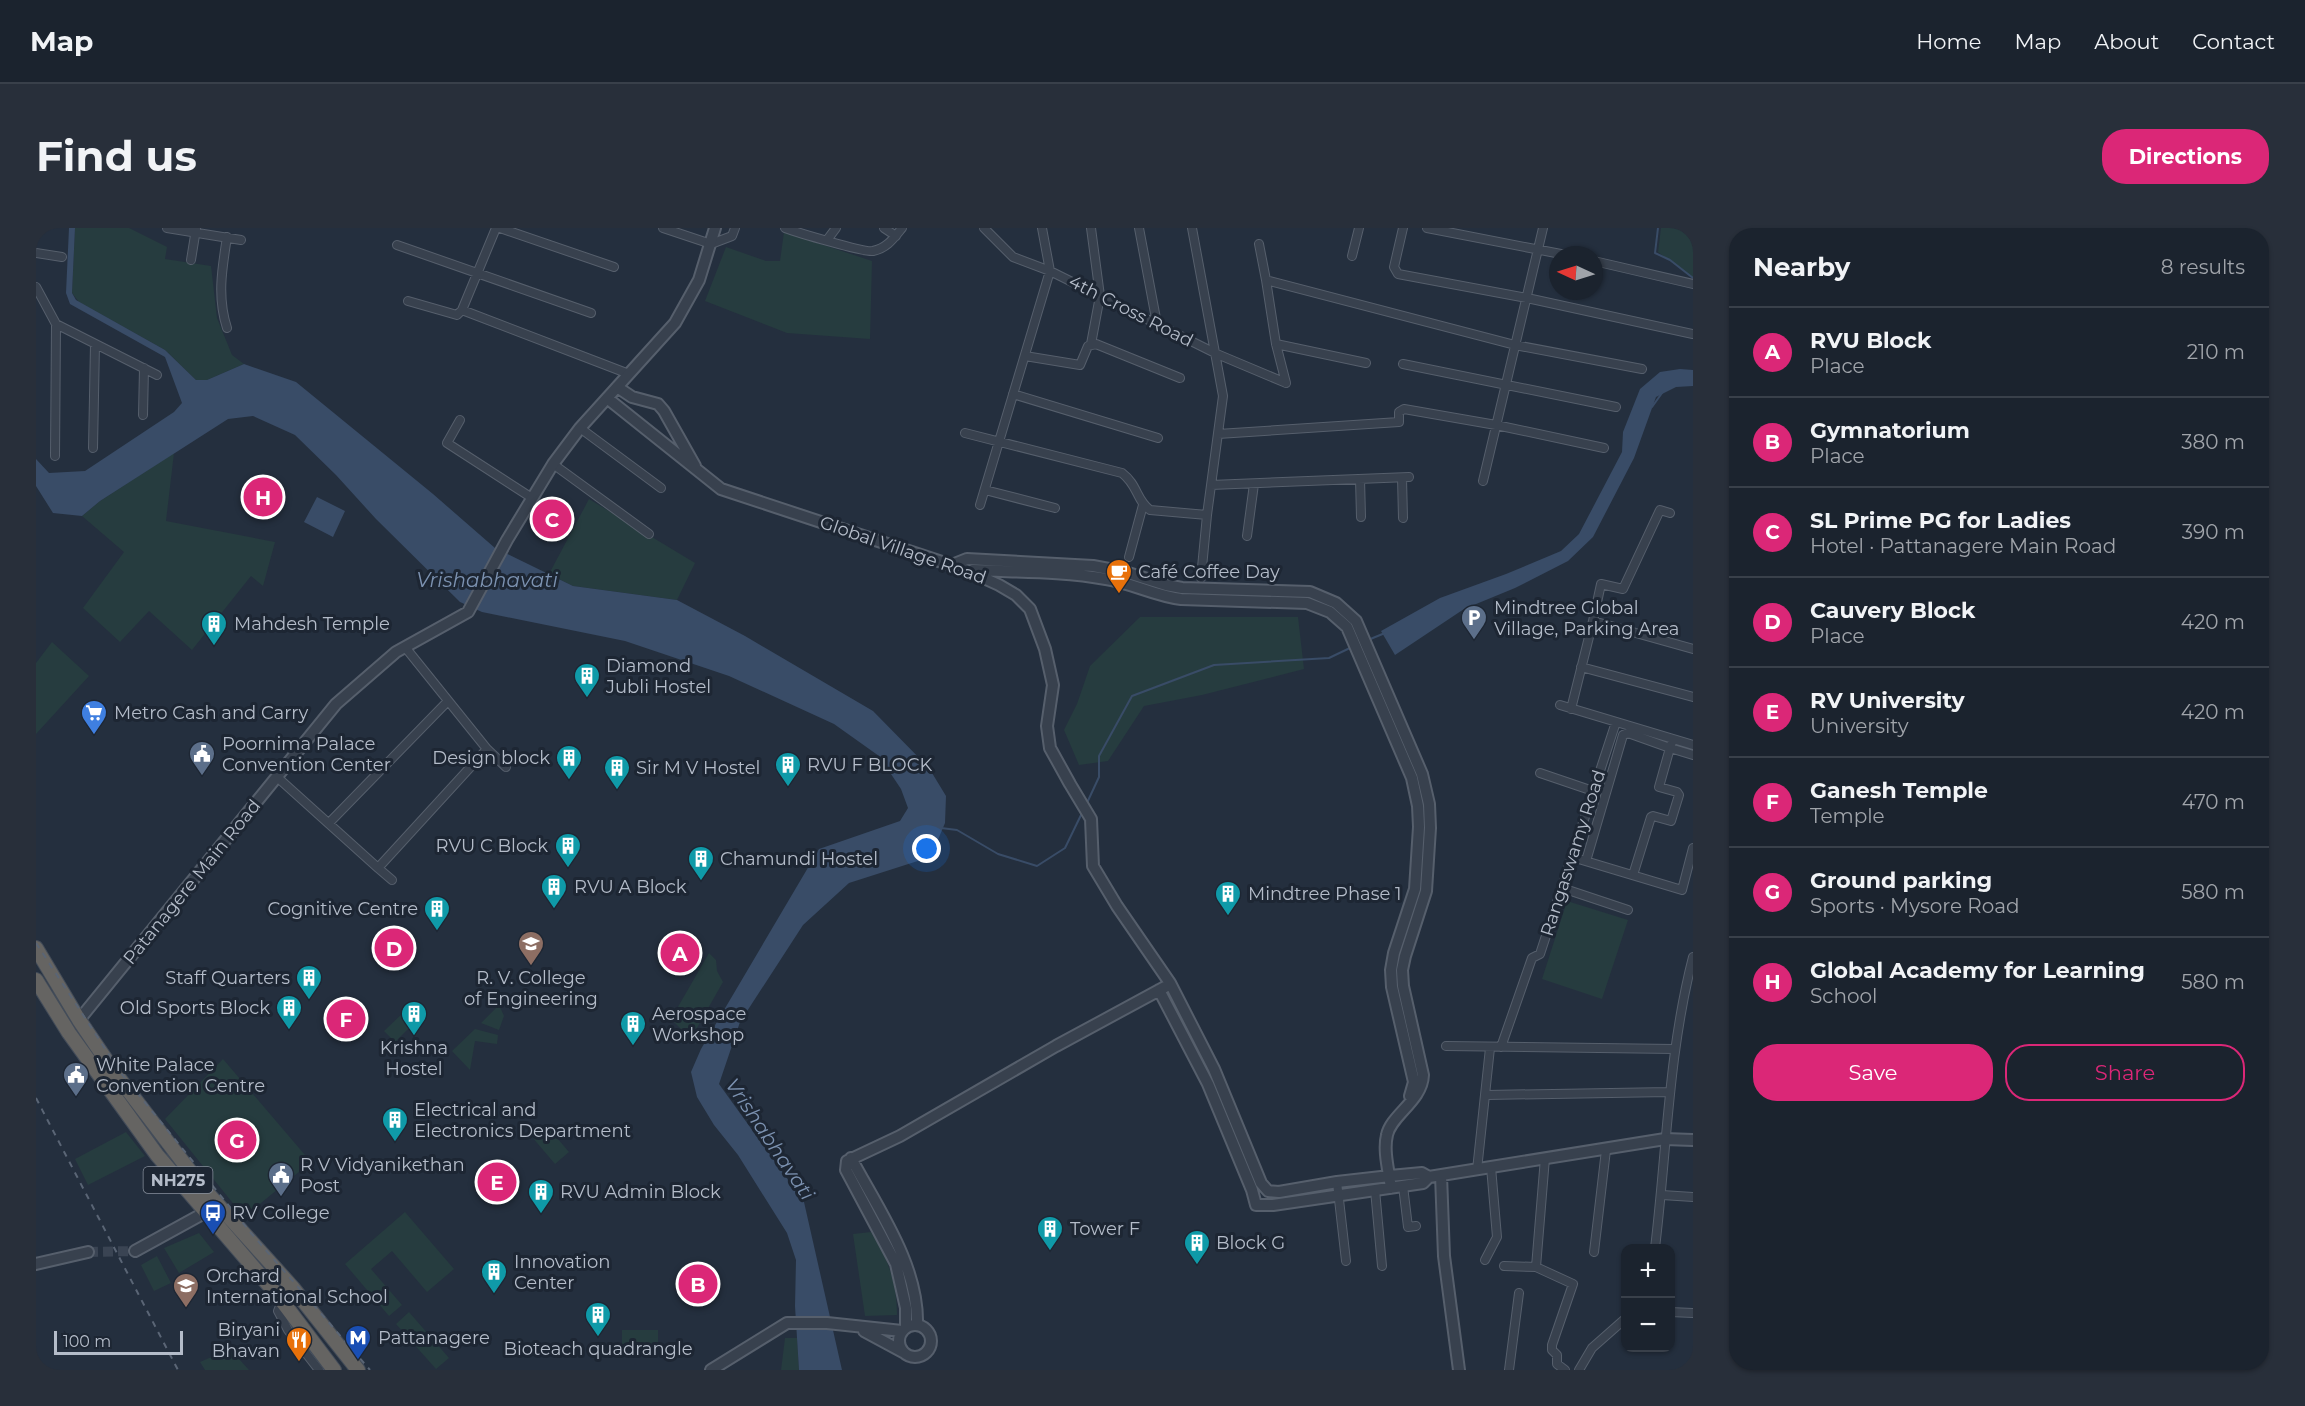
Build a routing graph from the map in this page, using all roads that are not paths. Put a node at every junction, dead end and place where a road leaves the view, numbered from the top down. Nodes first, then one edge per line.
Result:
1 (167, 228) edge
2 (498, 228) edge
3 (663, 228) edge
4 (715, 228) edge
5 (735, 228) edge
6 (785, 228) edge
7 (836, 228) edge
8 (884, 228) edge
9 (902, 228) edge
10 (984, 228) edge
11 (1042, 228) edge
12 (1091, 228) edge
13 (1139, 228) edge
14 (1192, 228) edge
15 (1359, 228) edge
16 (1402, 228) edge
17 (1427, 228) edge
18 (1543, 228) edge
19 (195, 230) edge
20 (896, 236) junction
21 (227, 237) junction
22 (241, 240) dead end
23 (827, 240) junction
24 (711, 244) junction
25 (1258, 244) dead end
26 (397, 245) dead end
27 (1538, 249) junction
28 (1549, 251) edge
29 (36, 253) edge
30 (1352, 256) dead end
31 (62, 257) dead end
32 (190, 260) dead end
33 (1603, 263) edge
34 (614, 267) dead end
35 (1050, 271) junction
36 (478, 272) junction
37 (1266, 280) junction
38 (1693, 284) edge
39 (36, 287) edge
40 (1100, 296) junction
41 (1527, 298) junction
42 (408, 301) dead end
43 (462, 310) junction
44 (591, 313) dead end
45 (56, 324) junction
46 (1157, 324) junction
47 (227, 328) dead end
48 (1693, 334) edge
49 (95, 344) junction
50 (1091, 344) junction
51 (1276, 344) junction
52 (1515, 345) junction
53 (1217, 354) junction
54 (1025, 356) junction
55 (1366, 363) dead end
56 (1403, 364) dead end
57 (144, 369) junction
58 (1642, 369) dead end
59 (630, 374) junction
60 (157, 375) dead end
61 (1180, 378) dead end
62 (1506, 386) junction
63 (617, 387) junction
64 (1013, 394) junction
65 (608, 398) junction
66 (1616, 407) dead end
67 (143, 415) dead end
68 (460, 420) dead end
69 (1496, 425) junction
70 (580, 428) junction
71 (964, 433) dead end
72 (1218, 434) junction
73 (1158, 438) dead end
74 (999, 441) junction
75 (93, 448) dead end
76 (1604, 448) dead end
77 (55, 456) dead end
78 (553, 464) junction
79 (698, 472) junction
80 (1360, 479) junction
81 (1483, 481) dead end
82 (1254, 484) junction
83 (1211, 485) junction
84 (661, 488) dead end
85 (985, 490) junction
86 (532, 498) junction
87 (980, 505) dead end
88 (1143, 506) junction
89 (1055, 508) dead end
90 (1670, 513) dead end
91 (1207, 515) junction
92 (1361, 517) dead end
93 (1403, 518) dead end
94 (649, 534) dead end
95 (1247, 536) dead end
96 (1129, 557) dead end
97 (952, 565) junction
98 (966, 570) junction
99 (1201, 578) dead end
100 (1593, 621) junction
101 (1352, 624) junction
102 (405, 648) junction
103 (1693, 649) edge
104 (1581, 667) junction
105 (1693, 697) edge
106 (447, 702) junction
107 (1560, 705) dead end
108 (1571, 708) junction
109 (1616, 722) junction
110 (1671, 743) junction
111 (1693, 745) edge
112 (487, 749) junction
113 (1693, 755) edge
114 (506, 767) dead end
115 (1540, 773) dead end
116 (277, 777) junction
117 (1593, 791) junction
118 (329, 824) junction
119 (1693, 848) edge
120 (1572, 857) junction
121 (1586, 861) junction
122 (378, 868) junction
123 (1633, 875) junction
124 (392, 880) dead end
125 (1562, 888) junction
126 (1628, 910) dead end
127 (36, 948) edge
128 (1693, 957) edge
129 (36, 980) edge
130 (1170, 983) junction
131 (1159, 990) junction
132 (79, 1020) junction
133 (1446, 1046) dead end
134 (1501, 1047) junction
135 (1490, 1048) junction
136 (1674, 1049) junction
137 (1669, 1092) junction
138 (1487, 1095) junction
139 (1665, 1139) junction
140 (1693, 1140) edge
141 (1606, 1150) junction
142 (1545, 1158) junction
143 (1491, 1167) junction
144 (1477, 1170) junction
145 (1441, 1175) junction
146 (1390, 1176) junction
147 (1429, 1177) junction
148 (1337, 1182) junction
149 (1403, 1186) junction
150 (1391, 1188) junction
151 (1374, 1190) junction
152 (1662, 1195) junction
153 (1338, 1196) junction
154 (1693, 1197) edge
155 (206, 1212) junction
156 (1416, 1226) dead end
157 (1656, 1244) edge
158 (135, 1251) tunnel mouth
159 (88, 1252) tunnel mouth
160 (1594, 1252) dead end
161 (1485, 1260) dead end
162 (1346, 1261) dead end
163 (36, 1263) edge
164 (1382, 1266) dead end
165 (1504, 1266) dead end
166 (1536, 1267) junction
167 (1519, 1293) dead end
168 (282, 1300) junction
169 (1675, 1312) edge
170 (1693, 1313) edge
171 (1621, 1322) edge
172 (858, 1328) junction
173 (909, 1328) junction
174 (903, 1352) junction
175 (319, 1370) edge
176 (334, 1370) edge
177 (358, 1370) edge
178 (711, 1370) edge
179 (1459, 1370) edge
180 (1509, 1370) edge
181 (1565, 1370) edge
182 (1579, 1370) edge

1 - 19 street
2 - 34 street
2 - 36 street
3 - 24 street
4 - 24 street, Patanagere Main Road
5 - 24 street
6 - 23 street
7 - 23 street
8 - 20 street
9 - 20 street
10 - 35 street, 4th Cross Road
11 - 35 street
12 - 40 street
13 - 46 street
14 - 53 street
15 - 30 street
16 - 41 street
17 - 27 street
18 - 27 street
19 - 21 street
19 - 32 street
20 - 23 street
21 - 22 street
21 - 47 street
24 - 59 street, Patanagere Main Road
25 - 37 street
26 - 36 street
27 - 28 street
27 - 41 street
29 - 31 street
33 - 38 street
35 - 40 street, 4th Cross Road
35 - 54 street
36 - 43 street
36 - 44 street
37 - 51 street
37 - 52 street
39 - 45 street
40 - 46 street, 4th Cross Road
40 - 50 street
41 - 48 street
41 - 52 street
42 - 43 street
43 - 59 street
45 - 49 street
45 - 77 street
46 - 53 street, 4th Cross Road
49 - 57 street
49 - 75 street
50 - 54 street
50 - 61 street
51 - 53 street, 4th Cross Road
51 - 55 street
52 - 58 street
52 - 62 street
53 - 72 street
54 - 64 street
56 - 62 street
57 - 60 street
57 - 67 street
59 - 63 street, Patanagere Main Road
62 - 66 street
62 - 69 street
63 - 65 street, Patanagere Main Road
63 - 79 street
64 - 73 street
64 - 74 street
65 - 70 street, Patanagere Main Road
65 - 79 street, Global Village Road
68 - 86 street
69 - 72 street
69 - 76 street
69 - 81 street
70 - 78 street, Patanagere Main Road
70 - 84 street
71 - 74 street
72 - 83 street
74 - 85 street
74 - 88 street
78 - 86 street, Patanagere Main Road
78 - 94 street
79 - 97 street, Global Village Road
80 - 82 street
80 - 92 street
80 - 93 street
82 - 83 street
82 - 95 street
83 - 91 street
85 - 87 street
85 - 89 street
86 - 102 street, Patanagere Main Road
88 - 91 street
88 - 96 street
90 - 100 street
91 - 99 street
97 - 98 street, Global Village Road
97 - 101 street
98 - 101 street
98 - 130 street, Global Village Road
100 - 103 street
100 - 104 street
101 - 146 street
102 - 106 street
102 - 116 street, Patanagere Main Road
104 - 105 street
104 - 108 street
106 - 112 street
106 - 118 street
107 - 108 street
108 - 109 street
109 - 110 street
109 - 117 street, Rangaswamy Road
110 - 111 street
110 - 113 street
110 - 121 street
110 - 123 street
112 - 114 street
112 - 122 street
115 - 117 street
116 - 118 street
116 - 132 street, Patanagere Main Road
117 - 120 street, Rangaswamy Road
118 - 122 street
119 - 123 street
120 - 121 street
120 - 125 street, Rangaswamy Road
121 - 123 street
122 - 124 street
125 - 126 street
125 - 134 street, Rangaswamy Road
127 - 132 highway, NH275
128 - 136 street
129 - 155 highway, NH275
130 - 131 street
130 - 148 street, Global Village Road
131 - 153 street
131 - 173 street
132 - 177 highway, NH275
133 - 135 street
134 - 135 street
134 - 136 street
135 - 138 street
136 - 137 street
137 - 138 street
137 - 139 street
138 - 144 street
139 - 140 street
139 - 141 street
139 - 152 street
141 - 142 street
141 - 160 street
142 - 143 street
142 - 166 street
143 - 144 street
143 - 161 street
144 - 145 street
145 - 147 street
145 - 179 street
146 - 147 street, Global Village Road
146 - 148 street, Global Village Road
146 - 150 street
147 - 149 street
148 - 153 street
149 - 150 street
149 - 156 street
150 - 151 street
151 - 153 street
151 - 164 street
152 - 154 street
152 - 157 street
153 - 162 street
155 - 158 street
155 - 168 highway, NH275
159 - 163 street
165 - 166 street
166 - 181 street
167 - 180 street
168 - 175 street
168 - 176 highway, NH275
169 - 170 street
171 - 182 street
172 - 173 street
172 - 174 street
172 - 178 street
173 - 174 street
173 - 174 street

